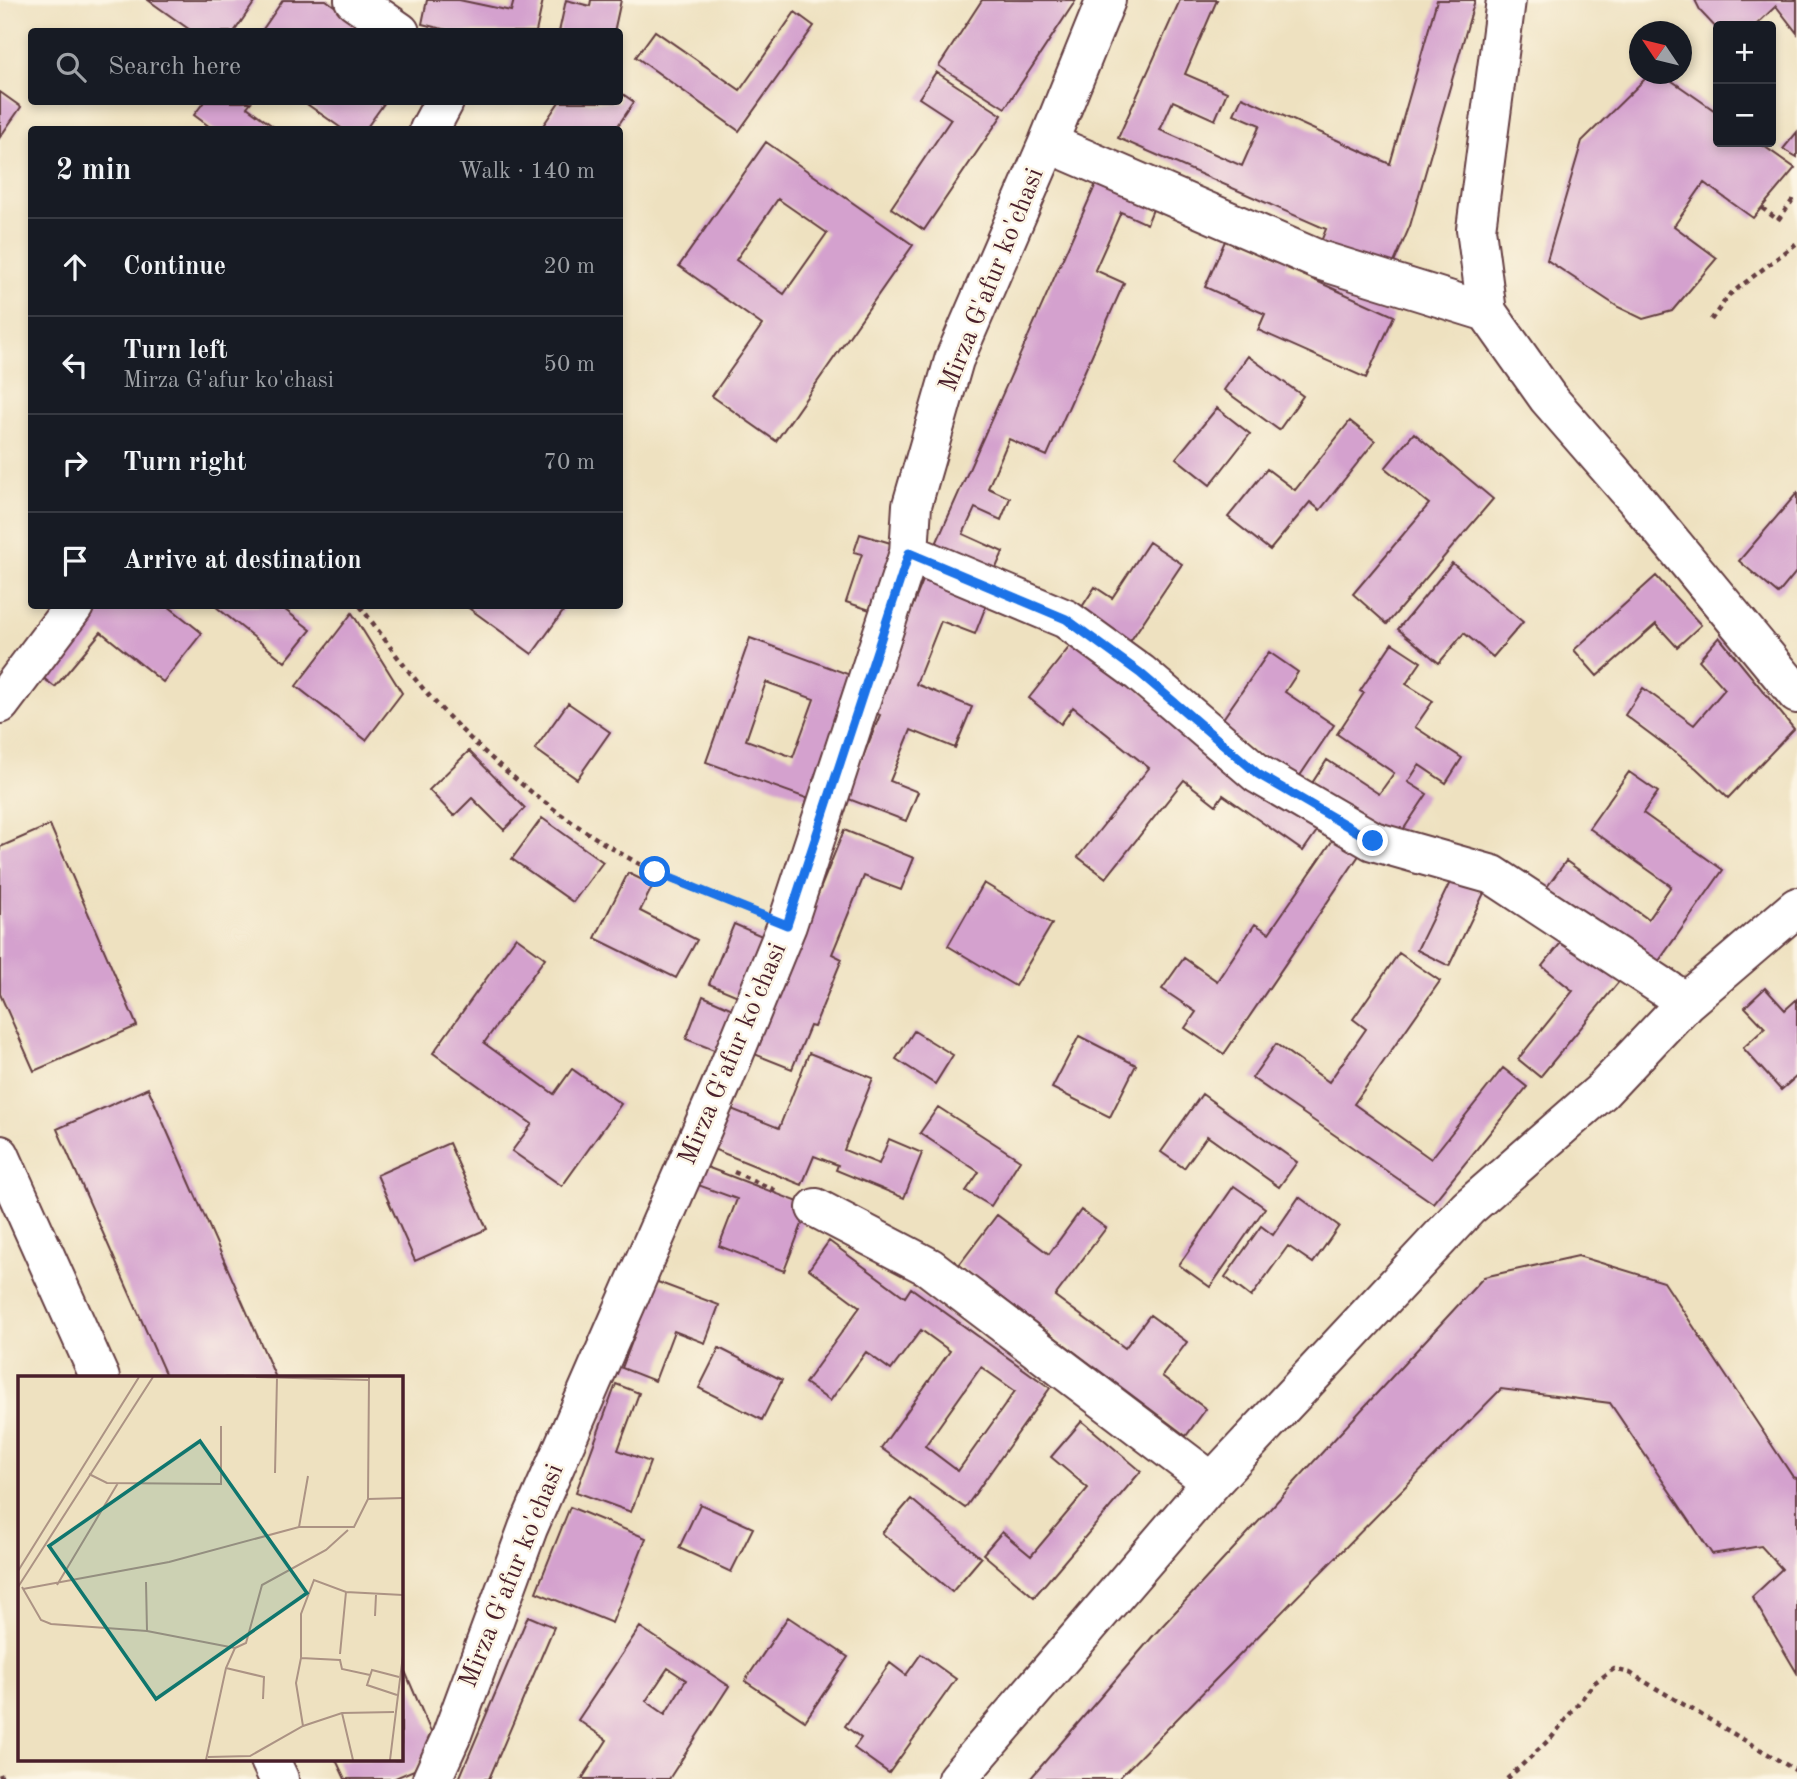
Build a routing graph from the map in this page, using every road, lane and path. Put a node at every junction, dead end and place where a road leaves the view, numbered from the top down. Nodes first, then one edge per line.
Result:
1 (354, 0) edge
2 (1106, 0) edge
3 (1506, 0) edge
4 (394, 28) edge
5 (442, 105) edge
6 (431, 126) edge
7 (1048, 143) junction
8 (1797, 205) edge
9 (1762, 208) dead end
10 (1797, 243) edge
11 (1487, 312) junction
12 (1711, 320) dead end
13 (909, 553) junction
14 (72, 609) edge
15 (362, 609) edge
16 (1797, 694) edge
17 (0, 704) edge
18 (1797, 907) edge
19 (787, 925) junction
20 (1686, 1002) junction
21 (691, 1153) junction
22 (0, 1155) edge
23 (816, 1208) joint
24 (99, 1376) edge
25 (1212, 1482) junction
26 (271, 1762) edge
27 (1797, 1770) edge
28 (0, 1774) edge
29 (2, 1779) edge
30 (279, 1779) edge
31 (432, 1779) edge
32 (957, 1779) edge
33 (1507, 1779) edge

1 - 4 street
2 - 7 street, Mirza G'afur ko'chasi
3 - 11 street
5 - 6 street
7 - 11 street
7 - 13 street, Mirza G'afur ko'chasi
8 - 9 path
10 - 12 path
11 - 16 street
13 - 19 street, Mirza G'afur ko'chasi
13 - 20 street
14 - 17 street
15 - 19 path
18 - 20 street
19 - 21 street, Mirza G'afur ko'chasi
20 - 25 street
21 - 23 path
21 - 31 street, Mirza G'afur ko'chasi
22 - 24 street
23 - 25 street
25 - 32 street
26 - 30 street
27 - 33 path
28 - 29 path

